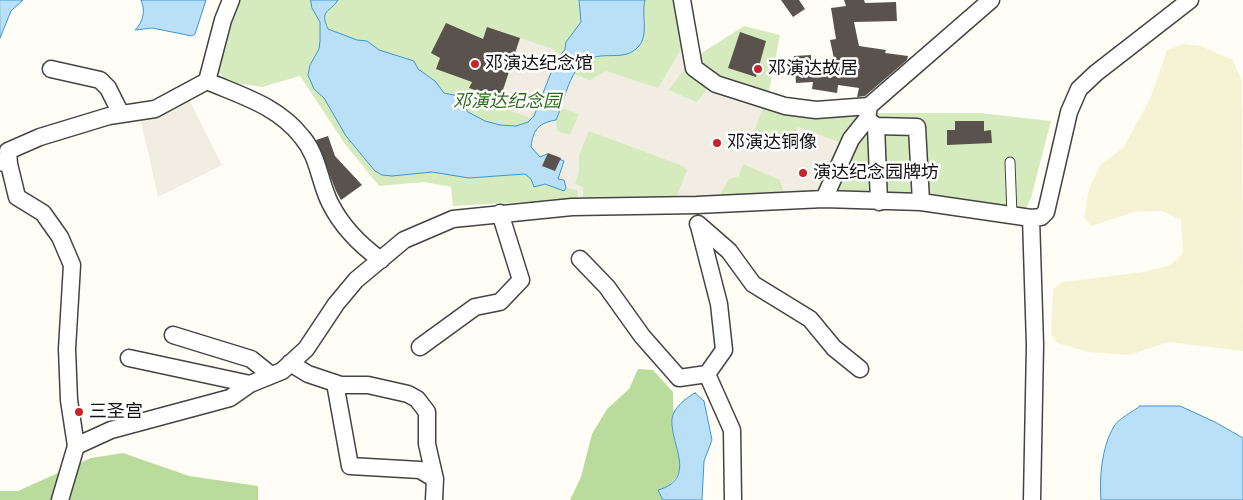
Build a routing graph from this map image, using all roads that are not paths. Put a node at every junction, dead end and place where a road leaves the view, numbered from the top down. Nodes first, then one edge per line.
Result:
1 (231, 0) edge
2 (682, 0) edge
3 (991, 0) edge
4 (1190, 0) edge
5 (51, 69) dead end
6 (207, 81) junction
7 (121, 114) junction
8 (871, 117) junction
9 (1010, 162) dead end
10 (5, 163) edge
11 (824, 199) junction
12 (879, 202) junction
13 (921, 202) junction
14 (686, 205) junction
15 (500, 213) junction
16 (1012, 214) junction
17 (1031, 218) junction
18 (700, 226) junction
19 (580, 259) dead end
20 (381, 260) junction
21 (173, 334) dead end
22 (420, 347) dead end
23 (129, 358) dead end
24 (290, 363) junction
25 (860, 369) dead end
26 (707, 374) junction
27 (271, 375) junction
28 (335, 383) junction
29 (250, 384) junction
30 (76, 446) junction
31 (435, 479) junction
32 (60, 500) edge
33 (434, 500) edge
34 (733, 500) edge
35 (1032, 500) edge

1 - 6 street
2 - 8 street
3 - 8 street
4 - 17 street
5 - 7 street
6 - 7 street
6 - 20 street
7 - 10 street
8 - 11 street
8 - 12 street
8 - 13 street
9 - 16 lane
10 - 30 street
11 - 12 street
11 - 14 street
12 - 13 street
13 - 16 street
14 - 15 street
14 - 18 street
15 - 20 street
15 - 22 street
16 - 17 street
17 - 35 street
18 - 25 street
18 - 26 street
19 - 26 street
20 - 24 street
21 - 27 street
23 - 29 street
24 - 27 street
24 - 28 street
26 - 34 street
27 - 29 street
28 - 31 street
28 - 31 street
29 - 30 street
30 - 32 street
31 - 33 street

